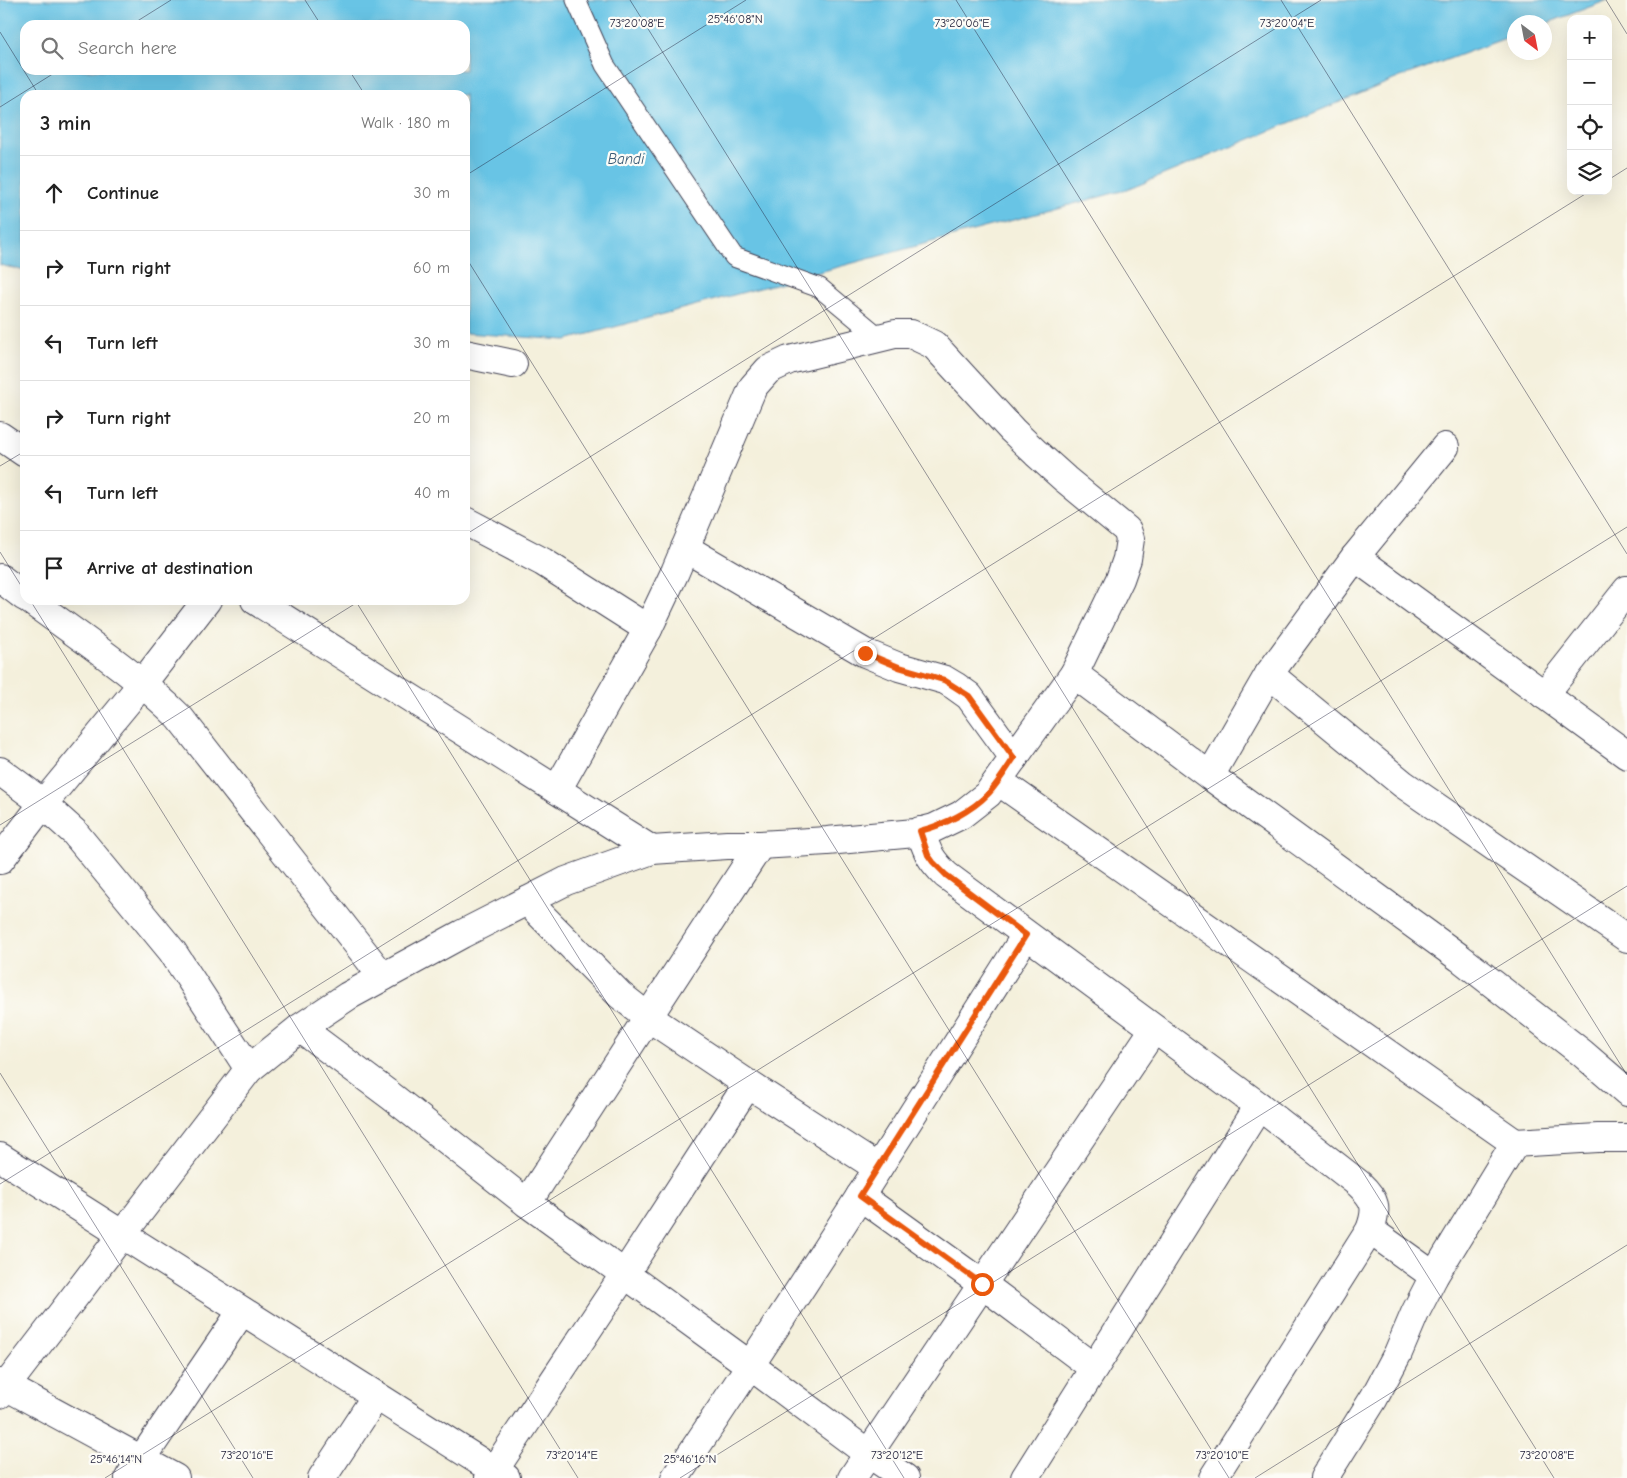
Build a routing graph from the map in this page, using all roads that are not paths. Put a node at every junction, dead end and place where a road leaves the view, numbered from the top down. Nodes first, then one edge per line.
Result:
1 (576, 0) edge
2 (880, 338) junction
3 (470, 355) edge
4 (513, 364) dead end
5 (0, 436) edge
6 (1445, 447) dead end
7 (20, 450) edge
8 (470, 524) edge
9 (685, 548) junction
10 (1355, 557) junction
11 (0, 578) edge
12 (1627, 590) edge
13 (20, 592) edge
14 (37, 605) edge
15 (203, 605) edge
16 (263, 605) edge
17 (648, 629) junction
18 (1074, 674) junction
19 (1269, 674) junction
20 (142, 684) junction
21 (1544, 695) junction
22 (1627, 755) edge
23 (1014, 758) junction
24 (0, 771) edge
25 (1210, 776) junction
26 (998, 781) junction
27 (557, 790) junction
28 (43, 804) junction
29 (920, 831) junction
30 (760, 846) junction
31 (652, 850) junction
32 (0, 860) edge
33 (528, 901) junction
34 (1026, 935) junction
35 (1627, 938) edge
36 (383, 977) junction
37 (648, 1017) junction
38 (300, 1028) junction
39 (1154, 1029) junction
40 (249, 1069) junction
41 (748, 1084) junction
42 (1627, 1092) edge
43 (1259, 1106) junction
44 (1627, 1138) edge
45 (1515, 1143) junction
46 (0, 1157) edge
47 (878, 1168) junction
48 (860, 1196) junction
49 (528, 1203) junction
50 (1370, 1230) junction
51 (122, 1235) junction
52 (624, 1275) junction
53 (1434, 1276) junction
54 (982, 1284) junction
55 (242, 1311) junction
56 (751, 1366) junction
57 (1094, 1368) junction
58 (2, 1388) edge
59 (376, 1396) junction
60 (868, 1453) junction
61 (135, 1469) edge
62 (496, 1475) edge
63 (175, 1478) edge
64 (322, 1478) edge
65 (675, 1478) edge
66 (852, 1478) edge
67 (905, 1478) edge
68 (1025, 1478) edge
69 (1213, 1478) edge
70 (1324, 1478) edge

1 - 2 lane
2 - 9 street
2 - 18 street
3 - 4 street
5 - 7 street
6 - 10 street
8 - 17 street
9 - 17 street
9 - 23 street
10 - 19 street
10 - 21 street
11 - 13 street
12 - 21 street
14 - 20 street
15 - 20 street
16 - 27 street
17 - 27 street
18 - 23 street
18 - 25 street
19 - 25 street
19 - 35 street
20 - 28 street
20 - 36 street
21 - 22 street
23 - 26 street
24 - 28 street
25 - 42 street
26 - 29 street
26 - 45 street
27 - 31 street
28 - 32 street
28 - 40 street
29 - 30 street
29 - 34 street
30 - 31 street
30 - 37 street
31 - 33 street
33 - 36 street
33 - 37 street
34 - 39 street
34 - 47 street
36 - 38 street
37 - 41 street
37 - 49 street
38 - 40 street
38 - 49 street
39 - 43 street
39 - 54 street
40 - 51 street
41 - 47 street
41 - 52 street
43 - 50 street
43 - 57 street
44 - 45 street
45 - 53 street
46 - 51 street
47 - 48 street
48 - 54 street
48 - 56 street
49 - 52 street
50 - 53 street
50 - 69 street
51 - 55 street
51 - 58 street
52 - 56 street
52 - 62 street
53 - 70 street
54 - 57 street
54 - 60 street
55 - 59 street
55 - 61 street
56 - 60 street
56 - 65 street
57 - 68 street
58 - 61 street
59 - 62 street
59 - 64 street
60 - 66 street
60 - 67 street
61 - 63 street

